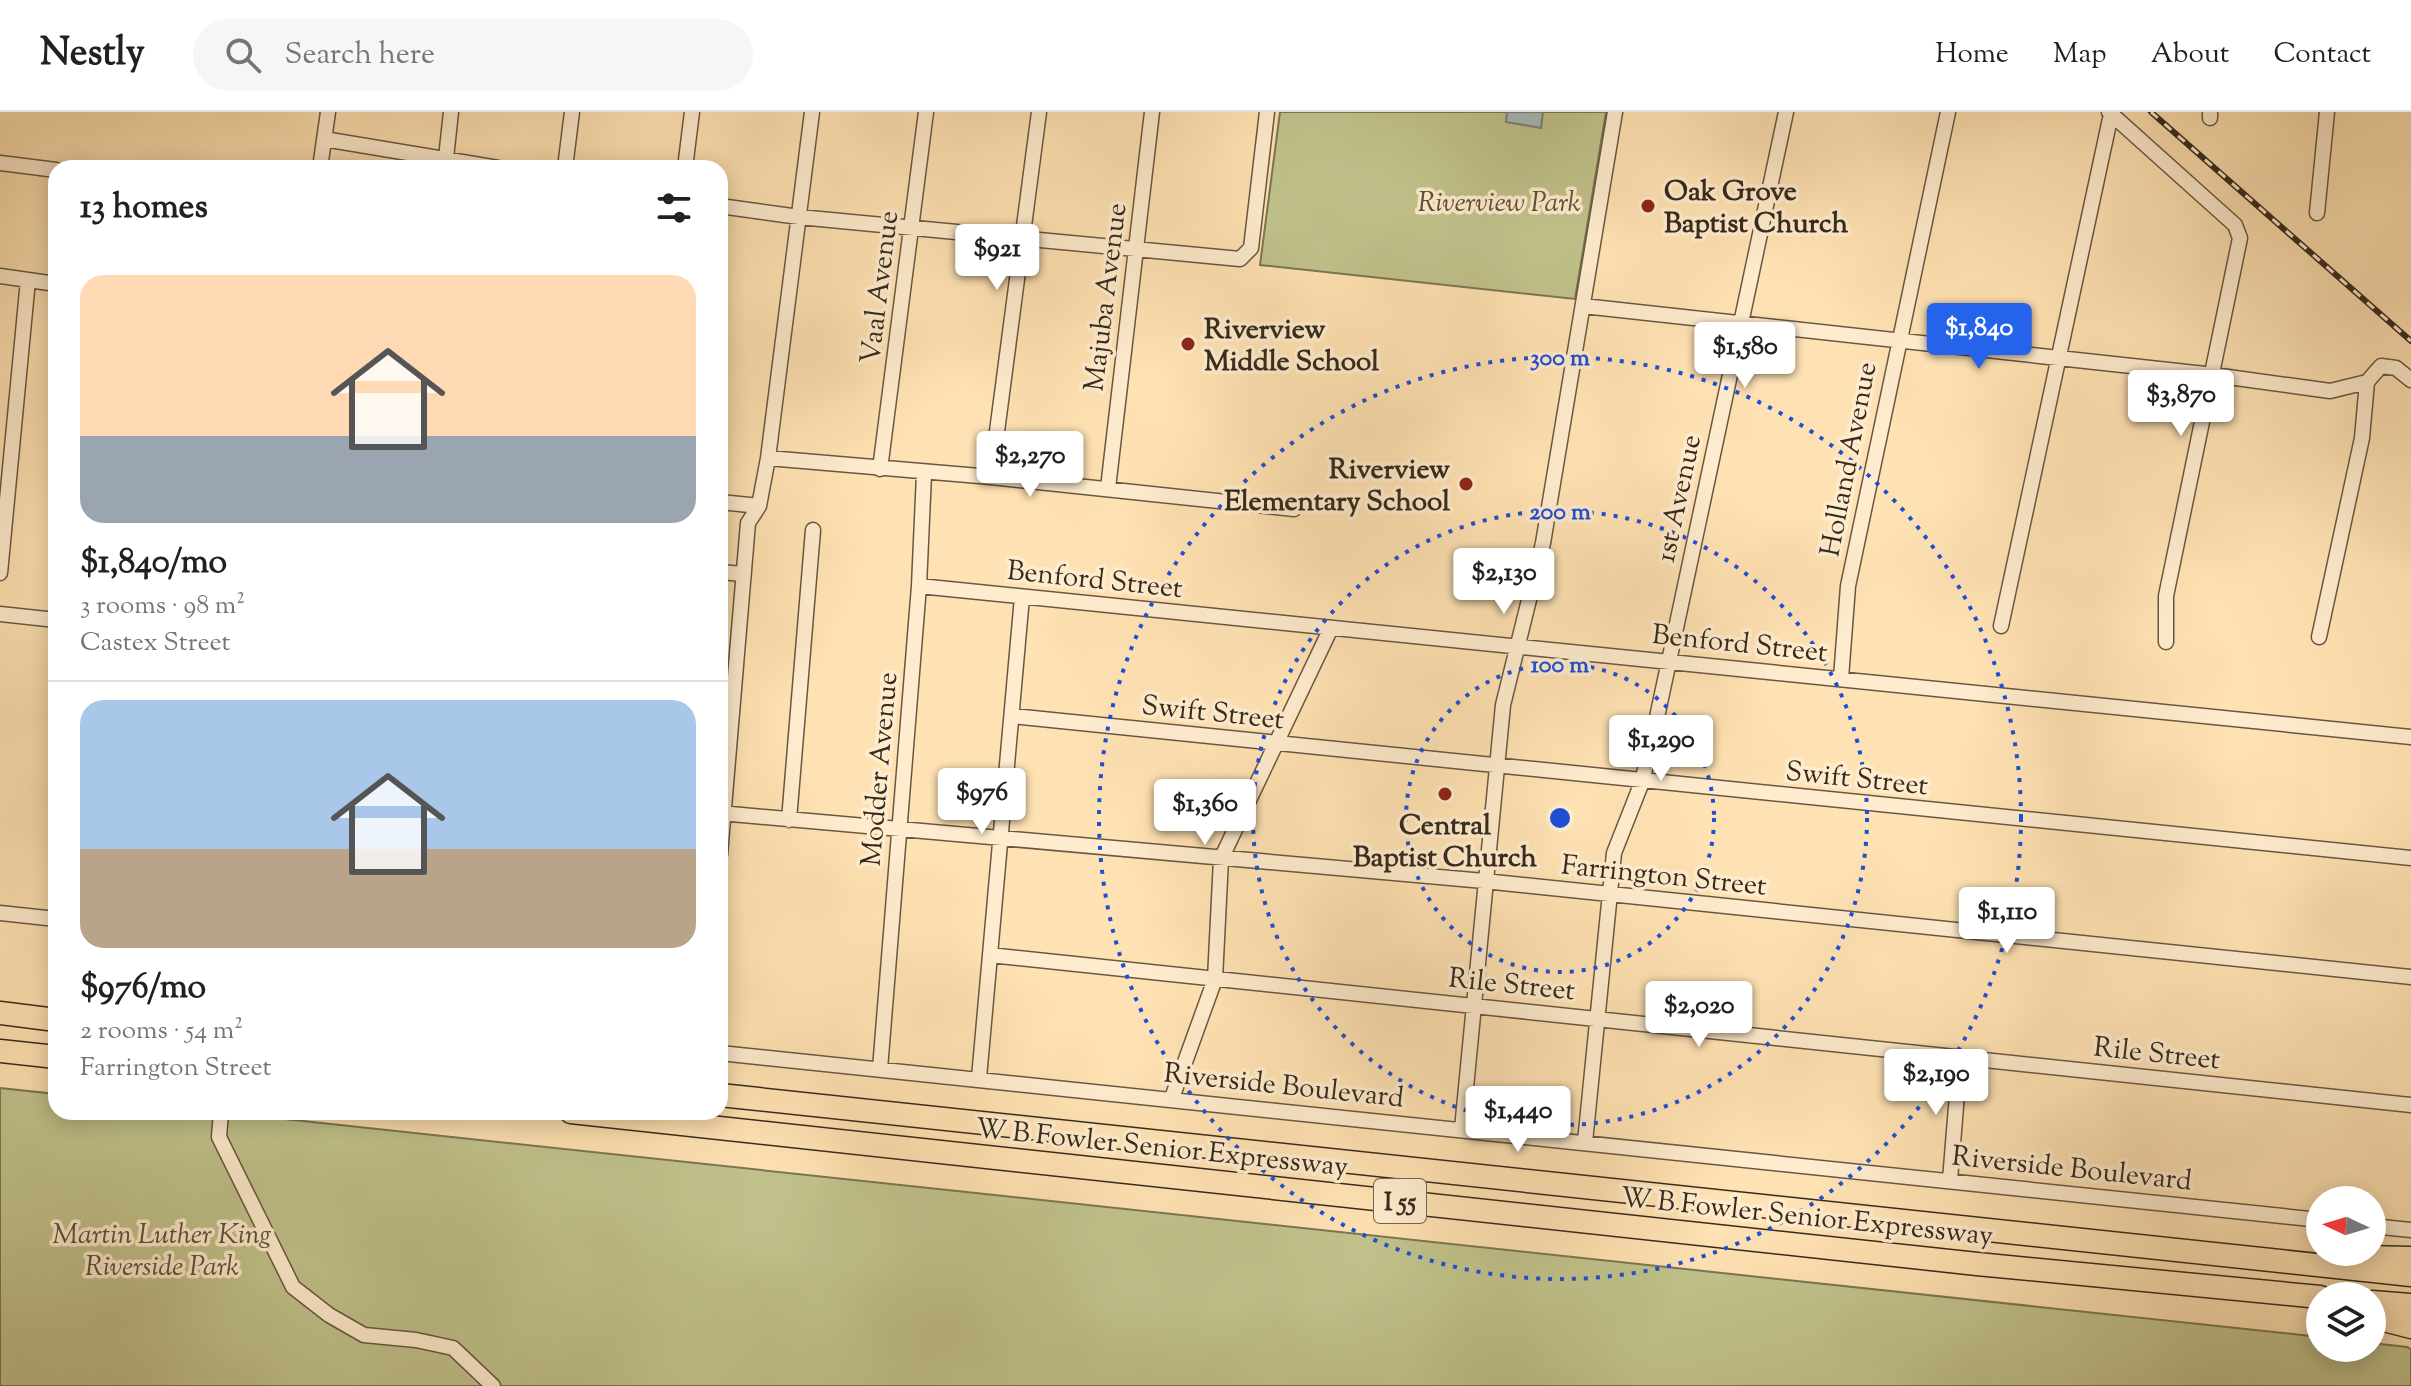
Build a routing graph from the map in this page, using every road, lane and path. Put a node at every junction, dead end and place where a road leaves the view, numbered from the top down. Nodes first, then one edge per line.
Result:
1 (328, 112) edge
2 (451, 112) edge
3 (572, 112) edge
4 (692, 112) edge
5 (812, 112) edge
6 (926, 112) edge
7 (1039, 112) edge
8 (1152, 112) edge
9 (1267, 112) edge
10 (1615, 112) edge
11 (1786, 112) edge
12 (1948, 112) edge
13 (2327, 112) edge
14 (2110, 113) edge
15 (324, 139) junction
16 (321, 160) edge
17 (426, 160) edge
18 (445, 160) edge
19 (566, 160) edge
20 (686, 160) edge
21 (0, 163) edge
22 (48, 169) edge
23 (728, 207) edge
24 (2317, 213) dead end
25 (799, 217) junction
26 (912, 229) junction
27 (1023, 238) junction
28 (1135, 249) junction
29 (0, 276) edge
30 (28, 280) junction
31 (48, 283) edge
32 (1583, 306) junction
33 (1739, 324) junction
34 (1897, 342) junction
35 (2057, 360) junction
36 (2214, 375) junction
37 (2411, 380) edge
38 (2367, 382) junction
39 (768, 458) junction
40 (880, 469) junction
41 (924, 474) junction
42 (991, 477) junction
43 (1108, 488) junction
44 (728, 503) edge
45 (759, 506) junction
46 (1294, 509) dead end
47 (813, 530) dead end
48 (0, 573) edge
49 (728, 573) edge
50 (743, 574) junction
51 (919, 586) junction
52 (1022, 597) junction
53 (0, 614) edge
54 (48, 619) edge
55 (2001, 626) dead end
56 (1331, 628) junction
57 (2319, 637) dead end
58 (2166, 642) dead end
59 (1516, 648) junction
60 (1670, 660) junction
61 (1841, 678) junction
62 (728, 681) edge
63 (1012, 716) junction
64 (2411, 737) edge
65 (1275, 744) junction
66 (1495, 768) junction
67 (1642, 782) junction
68 (728, 814) edge
69 (789, 820) junction
70 (898, 830) junction
71 (1001, 838) junction
72 (2411, 858) edge
73 (1221, 859) junction
74 (1484, 881) junction
75 (1607, 895) junction
76 (0, 913) edge
77 (48, 918) edge
78 (990, 955) junction
79 (2411, 977) edge
80 (1215, 979) junction
81 (1473, 1005) junction
82 (0, 1013) edge
83 (48, 1019) edge
84 (1596, 1019) junction
85 (0, 1051) edge
86 (728, 1054) edge
87 (48, 1056) edge
88 (1960, 1058) junction
89 (880, 1069) junction
90 (979, 1078) junction
91 (728, 1096) edge
92 (1172, 1098) junction
93 (2411, 1105) edge
94 (220, 1120) edge
95 (646, 1120) edge
96 (1462, 1129) junction
97 (1585, 1142) junction
98 (1950, 1180) junction
99 (2306, 1218) edge
100 (2386, 1227) edge
101 (2411, 1230) edge
102 (2411, 1258) edge
103 (2264, 1260) junction
104 (2411, 1275) edge
105 (2261, 1292) junction
106 (2306, 1296) edge
107 (2306, 1302) edge
108 (2386, 1303) edge
109 (2411, 1305) edge
110 (2386, 1321) edge
111 (2411, 1327) edge
112 (493, 1386) edge

1 - 15 street
2 - 18 street
3 - 19 street
4 - 20 street
5 - 25 street
6 - 26 street, Vaal Avenue
7 - 27 street
8 - 28 street, Majuba Avenue
9 - 28 street
10 - 32 street
11 - 33 street, 1st Avenue
12 - 34 street, Holland Avenue
13 - 24 street
14 - 35 street
14 - 36 street
15 - 16 street
15 - 17 street
21 - 22 street
23 - 25 street
25 - 26 street
25 - 39 street
26 - 27 street
26 - 40 street, Vaal Avenue
27 - 28 street
27 - 42 street
28 - 43 street, Majuba Avenue
29 - 30 street
30 - 31 street
30 - 48 street
32 - 33 street
32 - 59 street
33 - 34 street
33 - 60 street, 1st Avenue
34 - 35 street
34 - 61 street, Holland Avenue
35 - 36 street
35 - 55 street
36 - 38 street
36 - 58 street
37 - 38 street
38 - 57 street
39 - 40 street
39 - 45 street
40 - 41 street
41 - 42 street
41 - 51 street, Modder Avenue
42 - 43 street
43 - 46 street
44 - 45 street
45 - 50 street
47 - 69 street
49 - 50 street
50 - 62 street
51 - 52 street, Benford Street
51 - 70 street, Modder Avenue
52 - 56 street, Benford Street
52 - 63 street
53 - 54 street
56 - 59 street, Benford Street
56 - 65 street
59 - 60 street, Benford Street
59 - 66 street
60 - 61 street, Benford Street
60 - 67 street, 1st Avenue
61 - 64 street, Benford Street
63 - 65 street, Swift Street
63 - 71 street
65 - 66 street, Swift Street
65 - 73 street
66 - 67 street, Swift Street
66 - 74 street
67 - 72 street, Swift Street
67 - 75 street, 1st Avenue
68 - 69 street, Farrington Street
69 - 70 street, Farrington Street
70 - 71 street, Farrington Street
70 - 89 street, Modder Avenue
71 - 73 street, Farrington Street
71 - 78 street
73 - 74 street, Farrington Street
73 - 80 street
74 - 75 street, Farrington Street
74 - 81 street
75 - 79 street, Farrington Street
75 - 84 street, 1st Avenue
76 - 77 street
78 - 80 street, Rile Street
78 - 90 street
80 - 81 street, Rile Street
80 - 92 street
81 - 84 street, Rile Street
81 - 96 street
82 - 83 highway
84 - 88 street, Rile Street
84 - 97 street, 1st Avenue
85 - 87 highway
86 - 89 street, Riverside Boulevard
88 - 93 street, Rile Street
88 - 98 street
89 - 90 street, Riverside Boulevard
90 - 92 street, Riverside Boulevard
91 - 103 highway, W B Fowler Senior Expressway / I 55
92 - 96 street, Riverside Boulevard
94 - 112 street
95 - 105 highway, W B Fowler Senior Expressway / I 55
96 - 97 street, Riverside Boulevard
97 - 98 street, Riverside Boulevard
98 - 99 street, Riverside Boulevard
100 - 101 street
102 - 103 highway
103 - 104 highway, W B Fowler Senior Expressway / I 55
105 - 106 highway, W B Fowler Senior Expressway / I 55
105 - 107 highway
108 - 109 highway
110 - 111 highway

